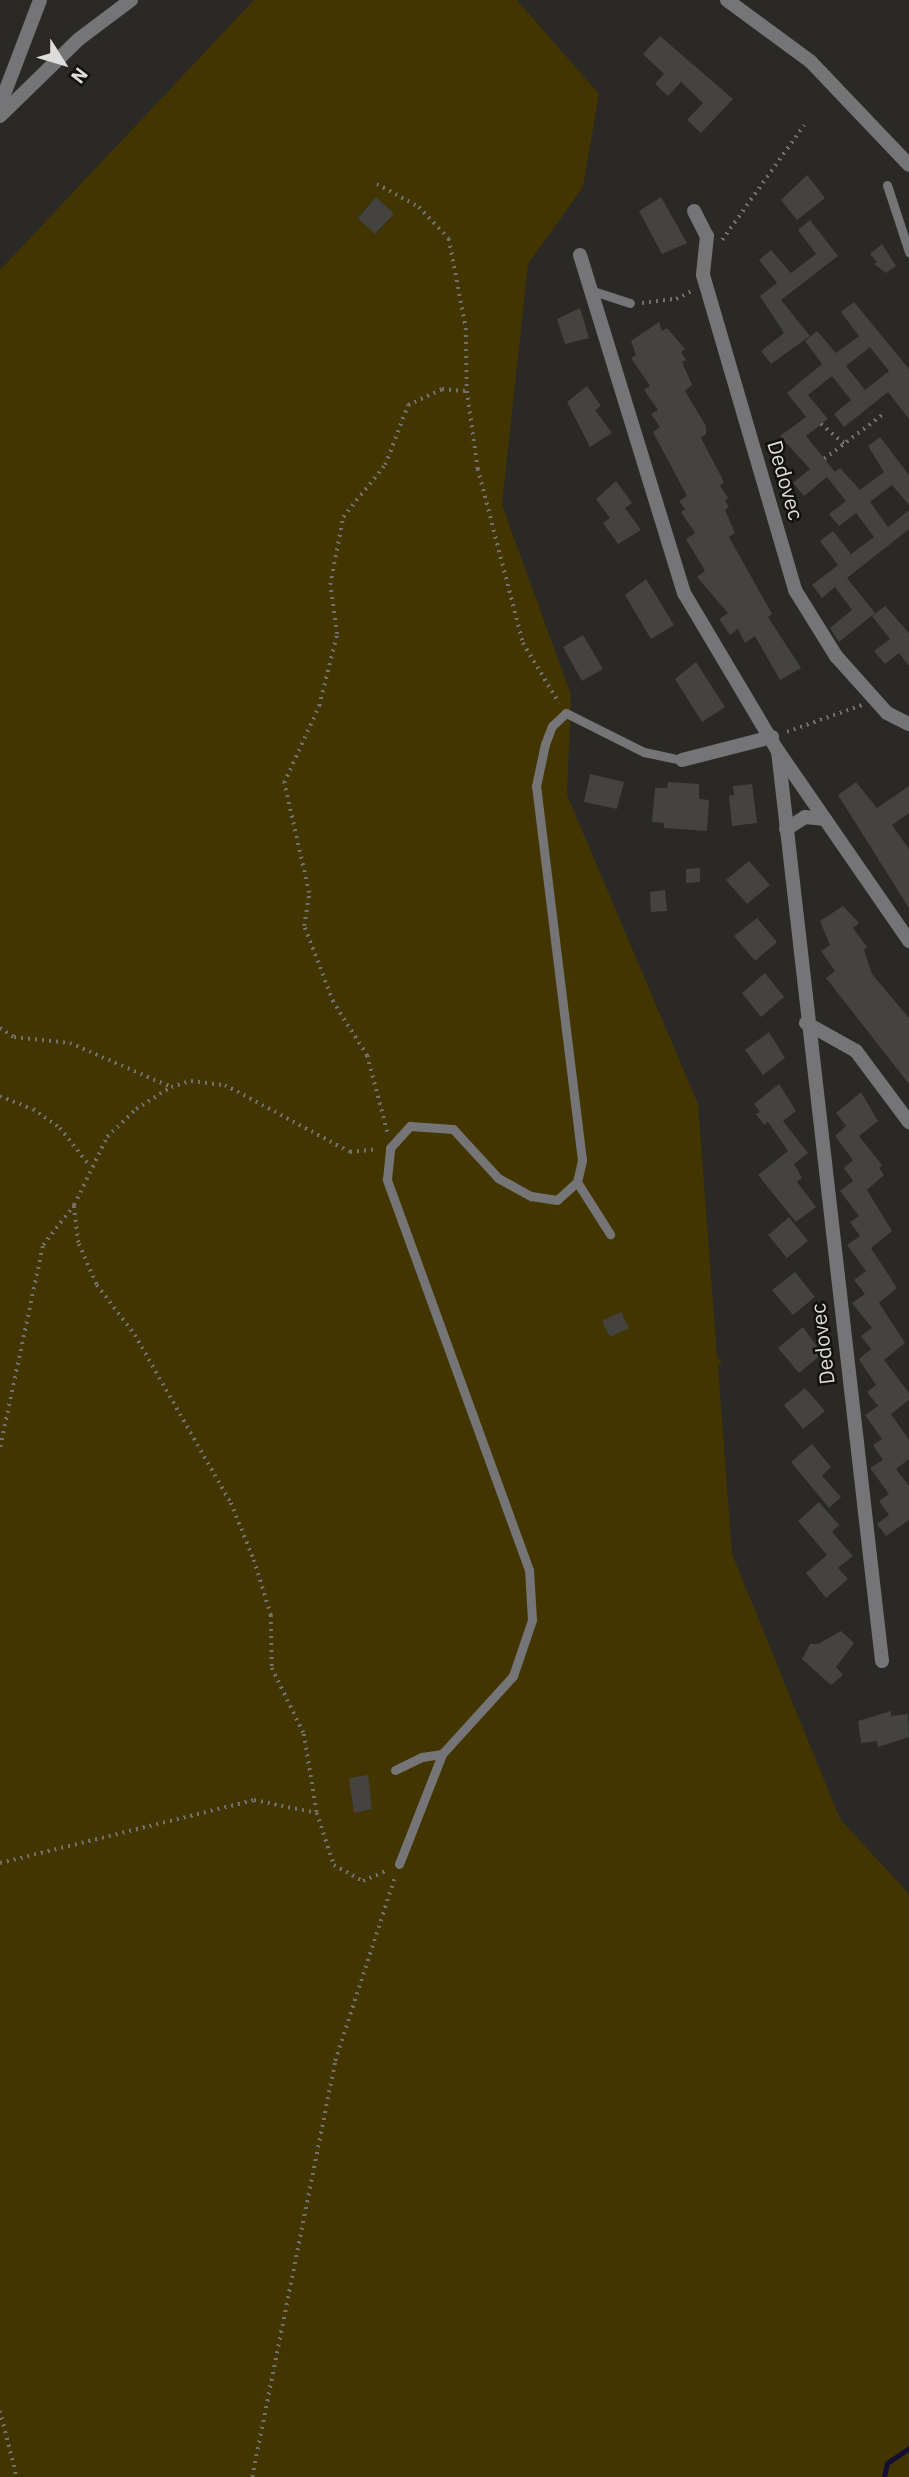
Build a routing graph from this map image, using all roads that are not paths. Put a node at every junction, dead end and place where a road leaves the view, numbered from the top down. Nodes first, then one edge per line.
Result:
1 (40, 0) edge
2 (131, 0) edge
3 (727, 0) edge
4 (1, 99) edge
5 (0, 116) edge
6 (909, 165) edge
7 (887, 185) dead end
8 (694, 211) dead end
9 (909, 252) edge
10 (580, 255) dead end
11 (590, 290) junction
12 (630, 303) road end
13 (909, 724) edge
14 (775, 744) junction
15 (682, 761) joint
16 (825, 819) junction
17 (786, 829) junction
18 (909, 941) edge
19 (806, 1023) junction
20 (909, 1122) edge
21 (577, 1182) junction
22 (610, 1234) dead end
23 (882, 1661) dead end
24 (442, 1754) junction
25 (395, 1770) dead end
26 (399, 1864) road end

1 - 4 street
2 - 5 street
3 - 6 street
7 - 9 lane
8 - 13 street, Dedovec
10 - 11 street, Dedovec
11 - 12 lane
11 - 14 street, Dedovec
14 - 15 street
14 - 16 street, Dedovec
14 - 17 street, Dedovec
15 - 21 lane
16 - 17 street
16 - 18 street, Dedovec
17 - 19 street, Dedovec
19 - 20 street
19 - 23 street, Dedovec
21 - 22 lane
21 - 24 lane
24 - 25 lane
24 - 26 lane

